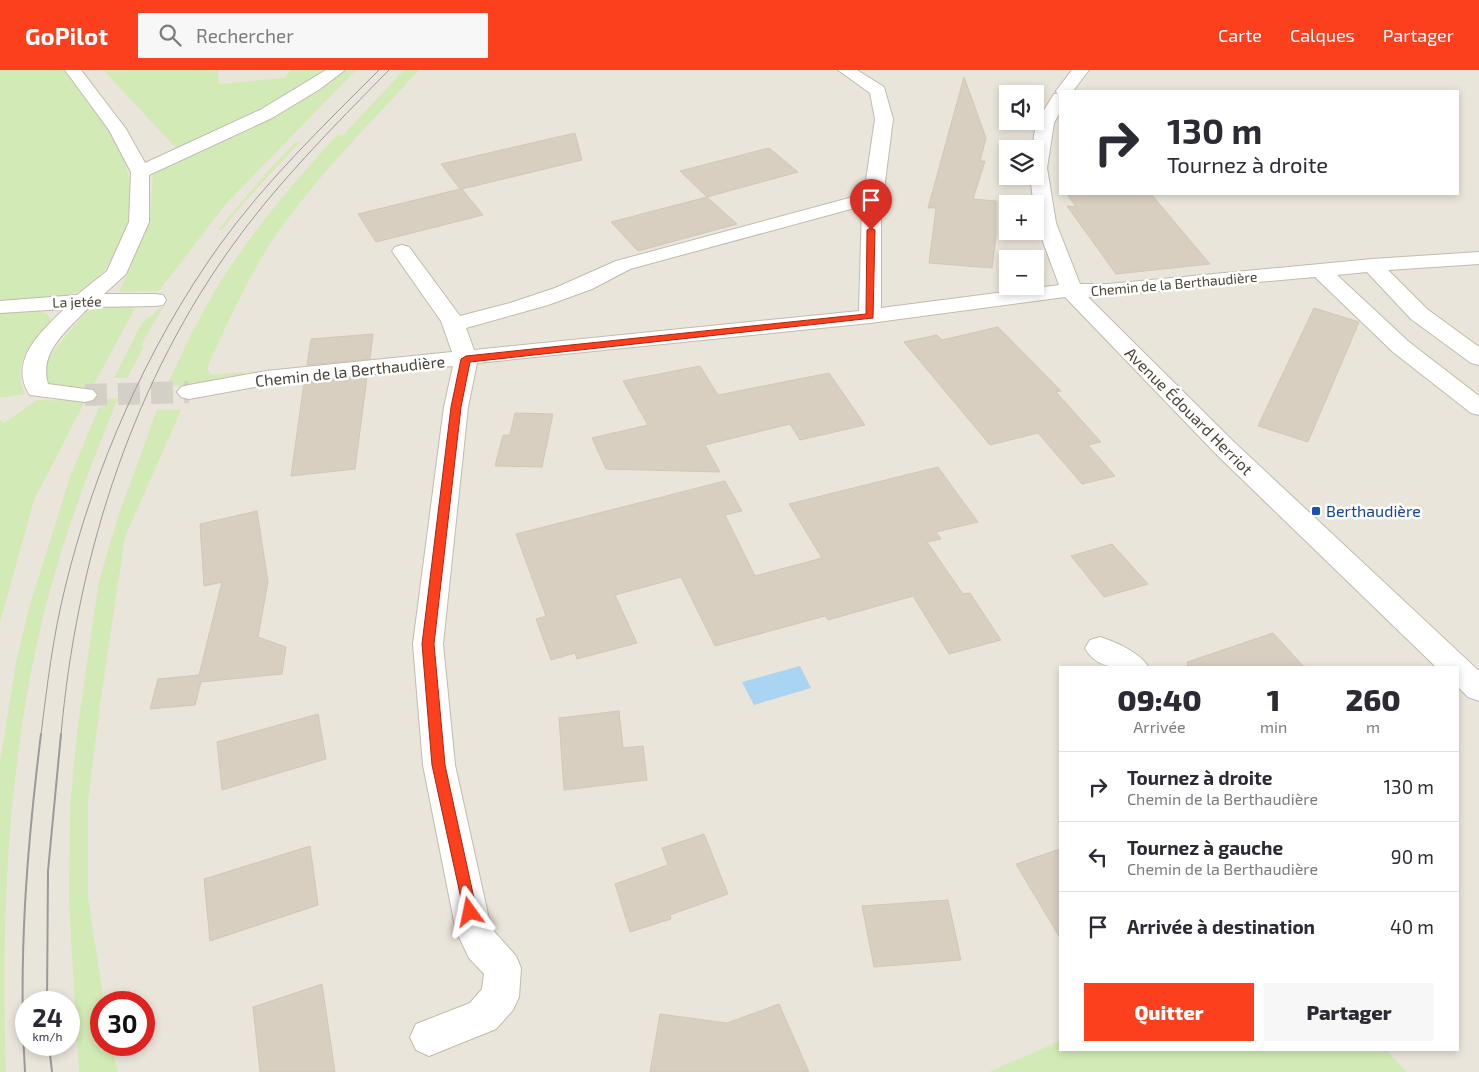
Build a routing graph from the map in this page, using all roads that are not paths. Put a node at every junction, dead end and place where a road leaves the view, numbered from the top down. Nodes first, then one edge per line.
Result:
1 (73, 70) edge
2 (337, 70) edge
3 (846, 70) edge
4 (1081, 70) edge
5 (1065, 90) edge
6 (1059, 100) edge
7 (140, 172) junction
8 (873, 197) junction
9 (402, 251) dead end
10 (1479, 258) edge
11 (1372, 265) junction
12 (1322, 271) junction
13 (1072, 292) junction
14 (155, 300) dead end
15 (83, 301) junction
16 (0, 306) edge
17 (870, 316) junction
18 (453, 324) junction
19 (1479, 358) edge
20 (466, 359) junction
21 (189, 392) tunnel mouth
22 (85, 395) tunnel mouth
23 (1479, 408) edge
24 (1100, 648) dead end
25 (1131, 666) edge
26 (1449, 666) edge
27 (1459, 674) edge
28 (1479, 689) edge
29 (429, 1037) dead end

1 - 7 street
2 - 7 street
3 - 8 street
4 - 5 street
6 - 13 street, Avenue Édouard Herriot
7 - 15 street
8 - 17 street
8 - 18 street
9 - 18 street
10 - 11 street, Chemin de la Berthaudière
11 - 12 street, Chemin de la Berthaudière
11 - 19 street
12 - 13 street, Chemin de la Berthaudière
12 - 23 street
13 - 17 street, Chemin de la Berthaudière
13 - 26 street, Avenue Édouard Herriot
14 - 15 street, La jetée
15 - 16 street, La jetée
15 - 22 street
17 - 20 street, Chemin de la Berthaudière
18 - 20 street
20 - 21 street, Chemin de la Berthaudière
20 - 29 street
24 - 25 street
27 - 28 street, Avenue Édouard Herriot

